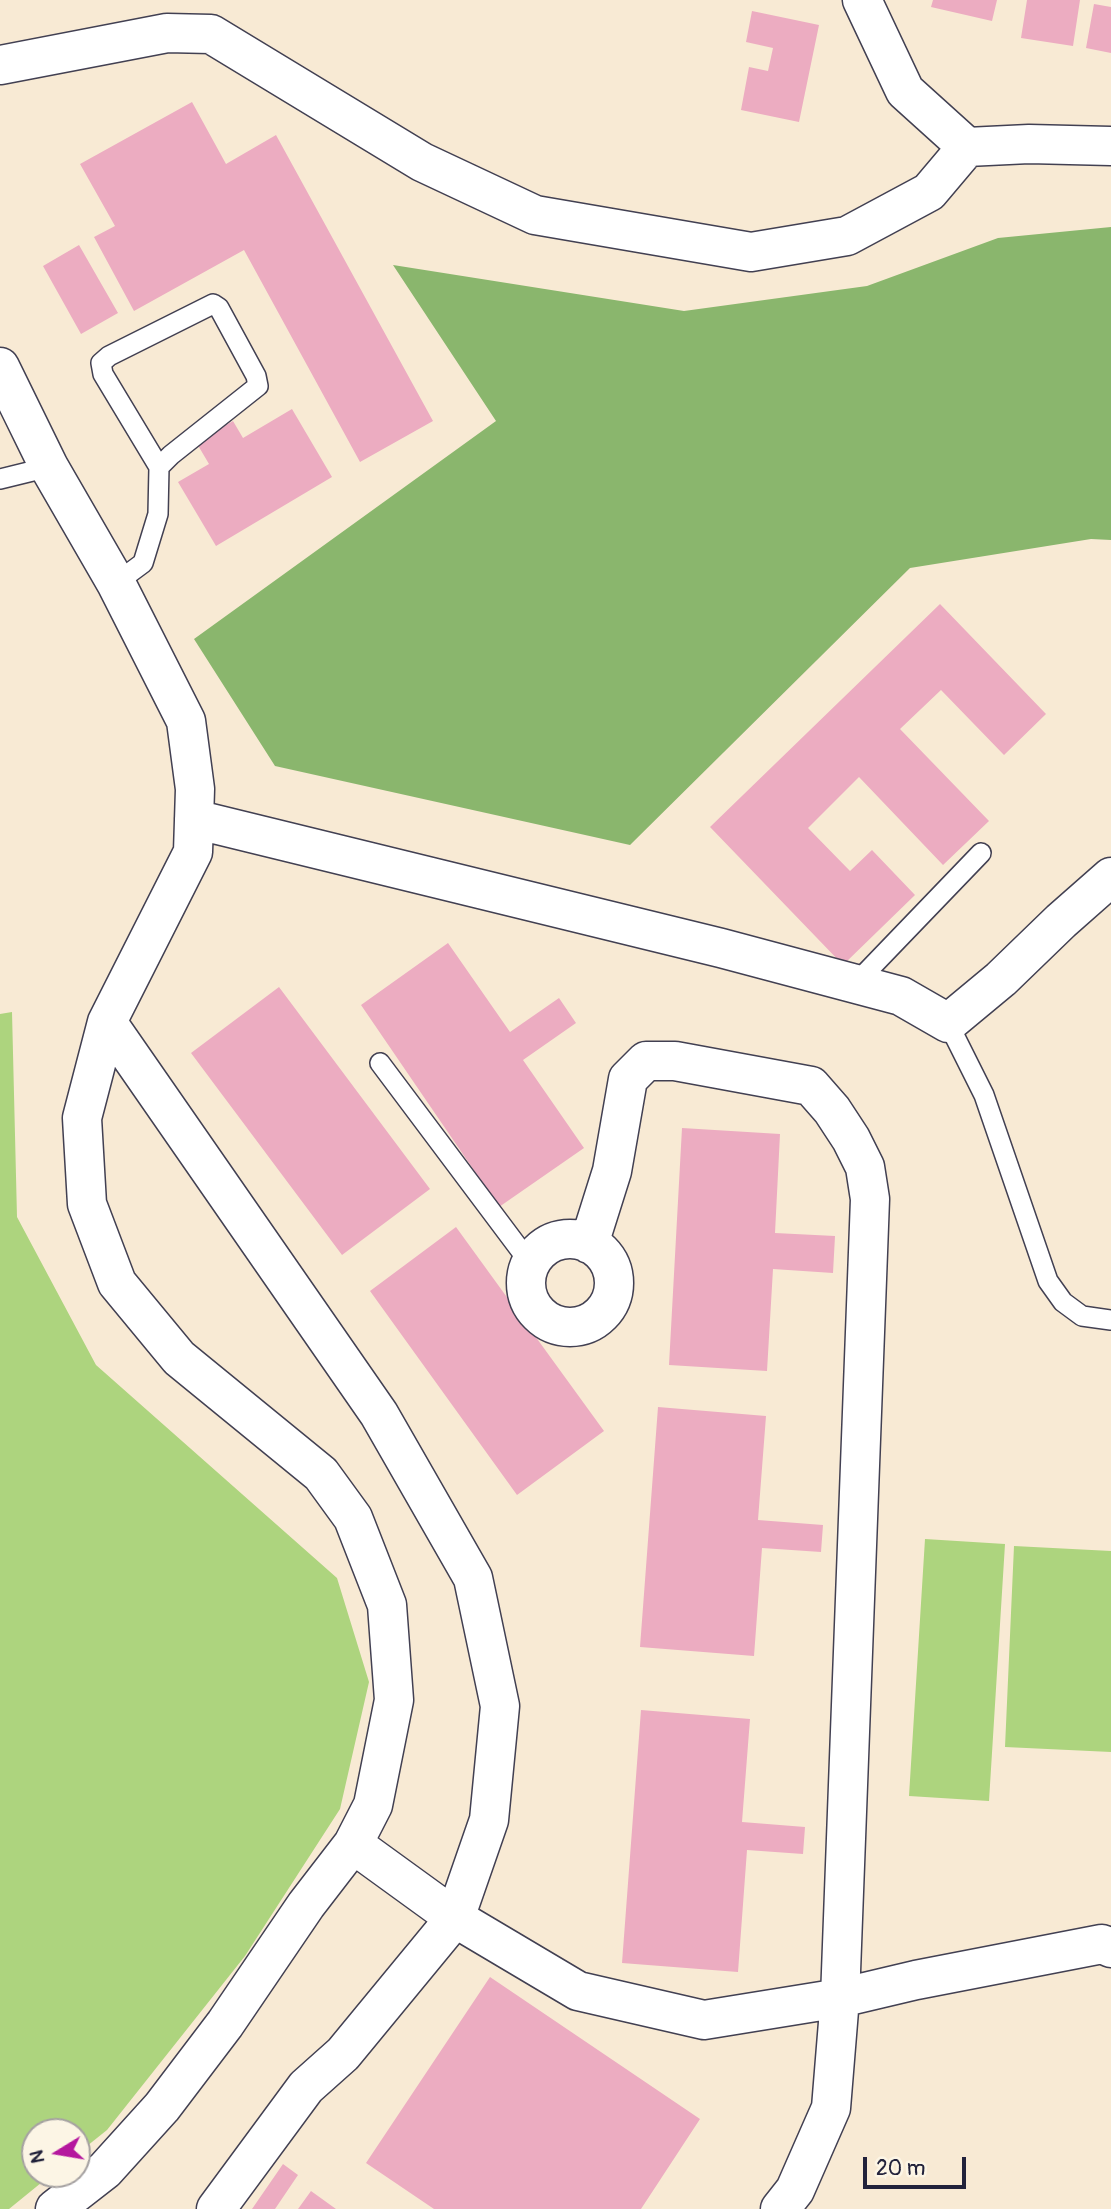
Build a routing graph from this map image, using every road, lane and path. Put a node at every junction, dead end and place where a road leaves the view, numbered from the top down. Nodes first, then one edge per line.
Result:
1 (862, 0) edge
2 (0, 65) edge
3 (1111, 146) edge
4 (967, 147) junction
5 (0, 367) edge
6 (49, 467) junction
7 (159, 467) junction
8 (0, 479) edge
9 (116, 583) junction
10 (194, 819) junction
11 (981, 853) dead end
12 (1111, 877) edge
13 (855, 984) junction
14 (107, 1022) junction
15 (948, 1023) junction
16 (380, 1063) dead end
17 (589, 1244) junction
18 (530, 1263) junction
19 (1111, 1320) edge
20 (352, 1844) junction
21 (454, 1918) junction
22 (1111, 1948) edge
23 (840, 1998) junction
24 (344, 2054) junction
25 (55, 2209) edge
26 (216, 2209) edge
27 (229, 2209) edge
28 (780, 2209) edge

1 - 4 street
2 - 4 street
3 - 4 street
5 - 6 street
6 - 8 lane
6 - 9 street
7 - 7 lane
7 - 9 lane
9 - 10 street
10 - 13 street
10 - 14 street
11 - 13 lane
12 - 15 street
13 - 15 street
14 - 20 street
14 - 21 street
15 - 19 lane
16 - 18 lane
17 - 18 street
17 - 18 street
17 - 23 street
20 - 21 street
20 - 25 street
21 - 23 street
21 - 24 street
22 - 23 street
23 - 28 street
24 - 26 street
24 - 27 lane

